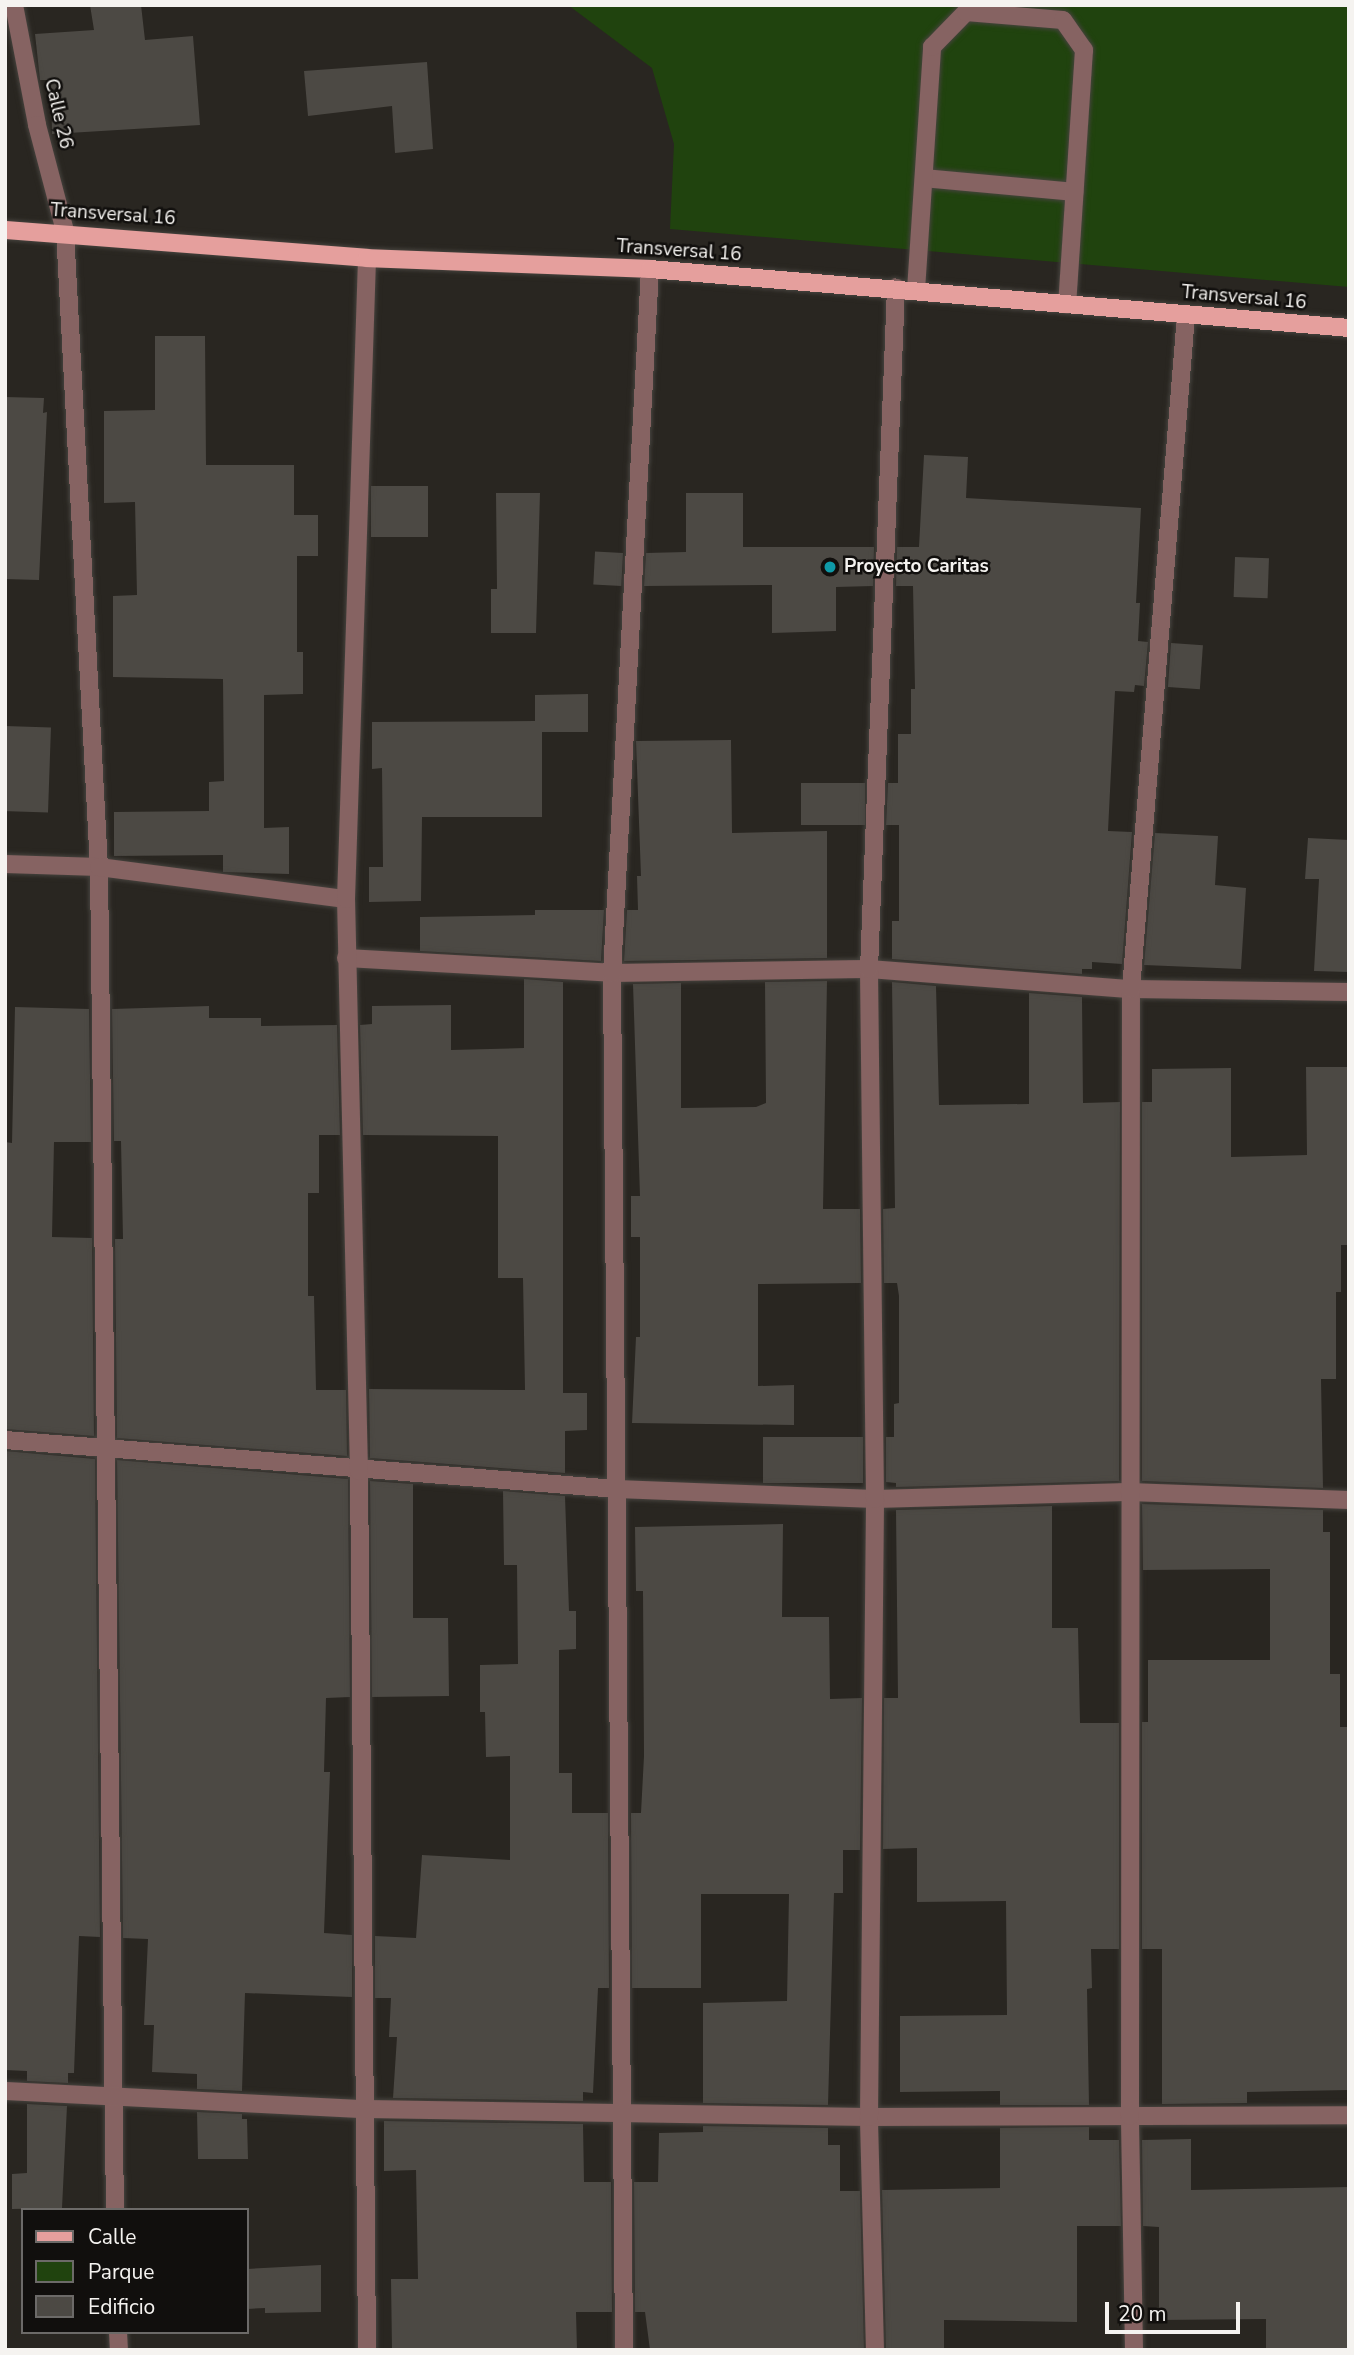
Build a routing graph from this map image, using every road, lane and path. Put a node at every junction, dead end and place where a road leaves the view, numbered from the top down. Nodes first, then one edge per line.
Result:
1 (14, 5) edge
2 (924, 178) junction
3 (1074, 192) junction
4 (5, 230) edge
5 (65, 231) junction
6 (367, 258) junction
7 (650, 269) junction
8 (896, 288) junction
9 (916, 290) junction
10 (1067, 304) junction
11 (1186, 315) junction
12 (1349, 328) edge
13 (5, 863) edge
14 (99, 867) junction
15 (346, 900) junction
16 (346, 958) junction
17 (869, 969) junction
18 (612, 973) junction
19 (1131, 989) junction
20 (1349, 992) edge
21 (5, 1440) edge
22 (103, 1445) junction
23 (359, 1471) junction
24 (617, 1489) junction
25 (1129, 1492) junction
26 (875, 1499) junction
27 (1349, 1500) edge
28 (5, 2091) edge
29 (113, 2098) junction
30 (366, 2109) junction
31 (624, 2112) junction
32 (1349, 2115) edge
33 (1130, 2116) junction
34 (869, 2117) junction
35 (115, 2208) edge
36 (367, 2350) edge
37 (624, 2350) edge
38 (875, 2350) edge
39 (1134, 2350) edge

1 - 5 street, Calle 26
2 - 3 street
2 - 3 street
2 - 9 street
3 - 10 street
4 - 5 main road, Transversal 16
5 - 6 main road, Transversal 16
5 - 14 street, Calle 26
6 - 7 main road, Transversal 16
6 - 15 street
7 - 8 main road, Transversal 16
7 - 18 street
8 - 9 main road, Transversal 16
8 - 17 street
9 - 10 main road, Transversal 16
10 - 11 main road, Transversal 16
11 - 12 main road, Transversal 16
11 - 19 street
13 - 14 street
14 - 15 street
14 - 22 street, Calle 26
15 - 16 street
16 - 18 street
16 - 23 street
17 - 18 street
17 - 19 street
17 - 26 street
18 - 24 street
19 - 20 street
19 - 25 street
21 - 22 street
22 - 23 street
22 - 29 street, Calle 26
23 - 24 street
23 - 30 street
24 - 26 street
24 - 31 street
25 - 26 street
25 - 27 street
25 - 33 street
26 - 34 street
28 - 29 street
29 - 30 street
29 - 35 street, Calle 26
30 - 31 street
30 - 36 street
31 - 34 street
31 - 37 street
32 - 33 street
33 - 34 street
33 - 39 street
34 - 38 street

